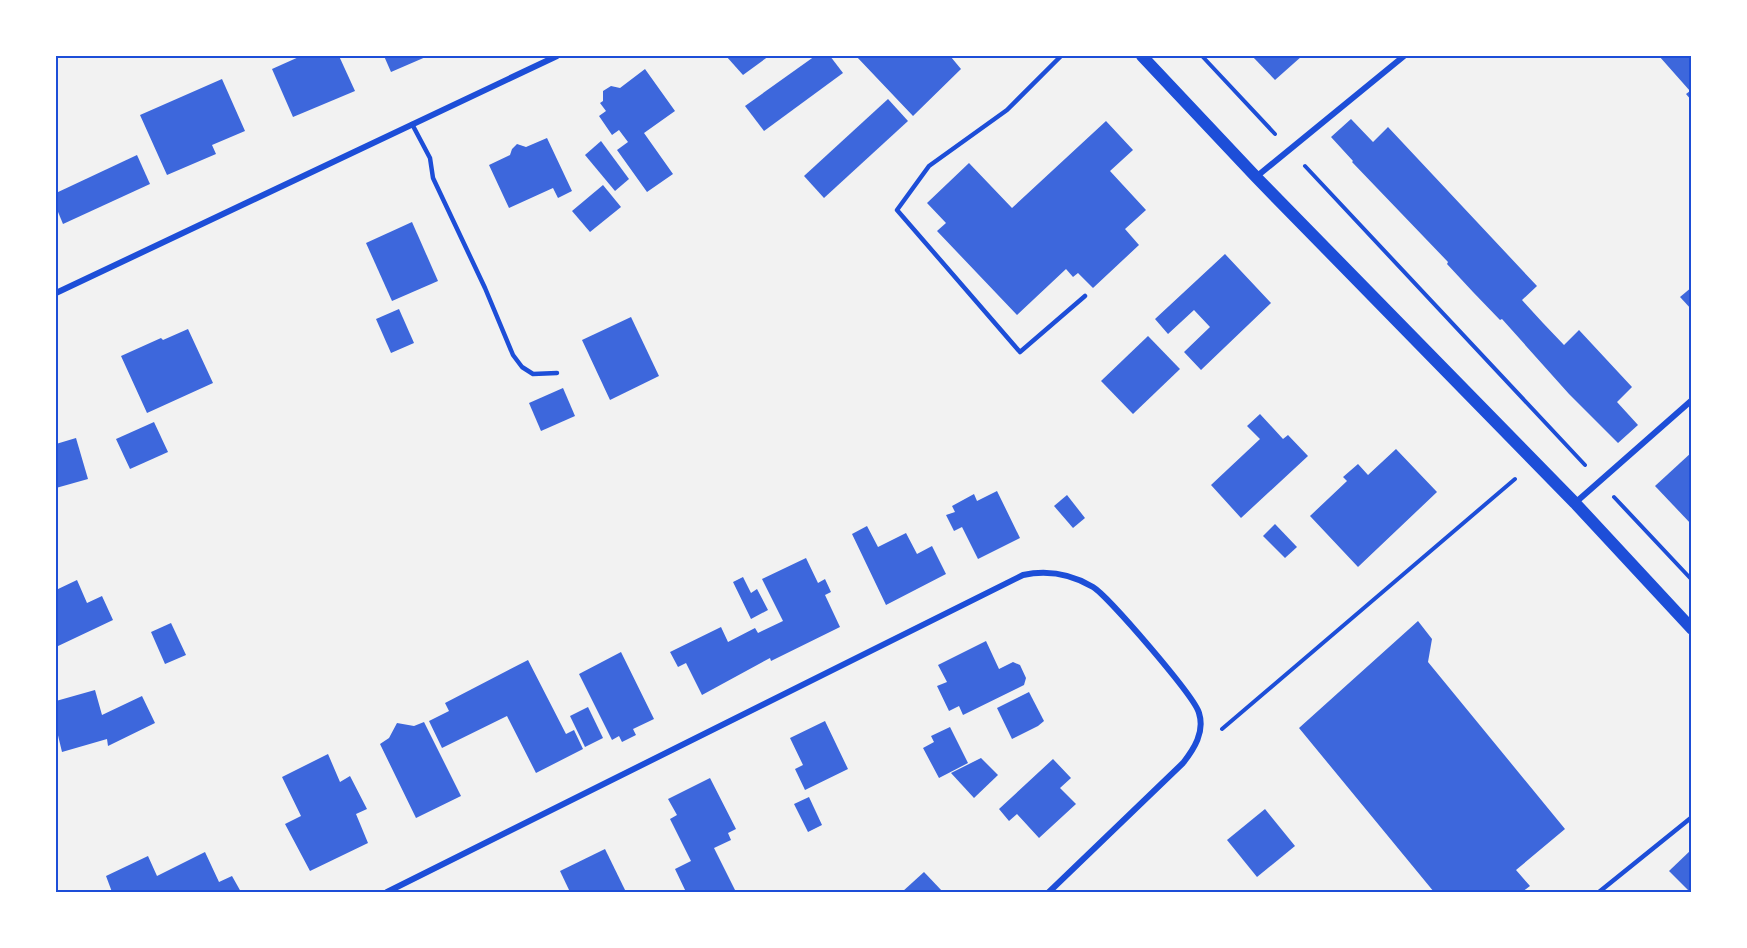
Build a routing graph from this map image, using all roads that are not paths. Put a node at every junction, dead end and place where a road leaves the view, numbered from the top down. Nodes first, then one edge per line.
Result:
1 (557, 56) edge
2 (1061, 56) edge
3 (1142, 56) edge
4 (1404, 56) edge
5 (412, 124) junction
6 (1256, 177) junction
7 (56, 293) edge
8 (1085, 296) dead end
9 (557, 373) dead end
10 (1692, 400) edge
11 (1575, 503) junction
12 (1692, 629) edge
13 (1692, 818) edge
14 (387, 892) edge
15 (1049, 892) edge
16 (1599, 892) edge

1 - 5 street
2 - 8 lane
3 - 6 main road
4 - 6 street
5 - 7 street
5 - 9 lane
6 - 11 main road
10 - 11 street
11 - 12 main road
13 - 16 lane
14 - 15 street

